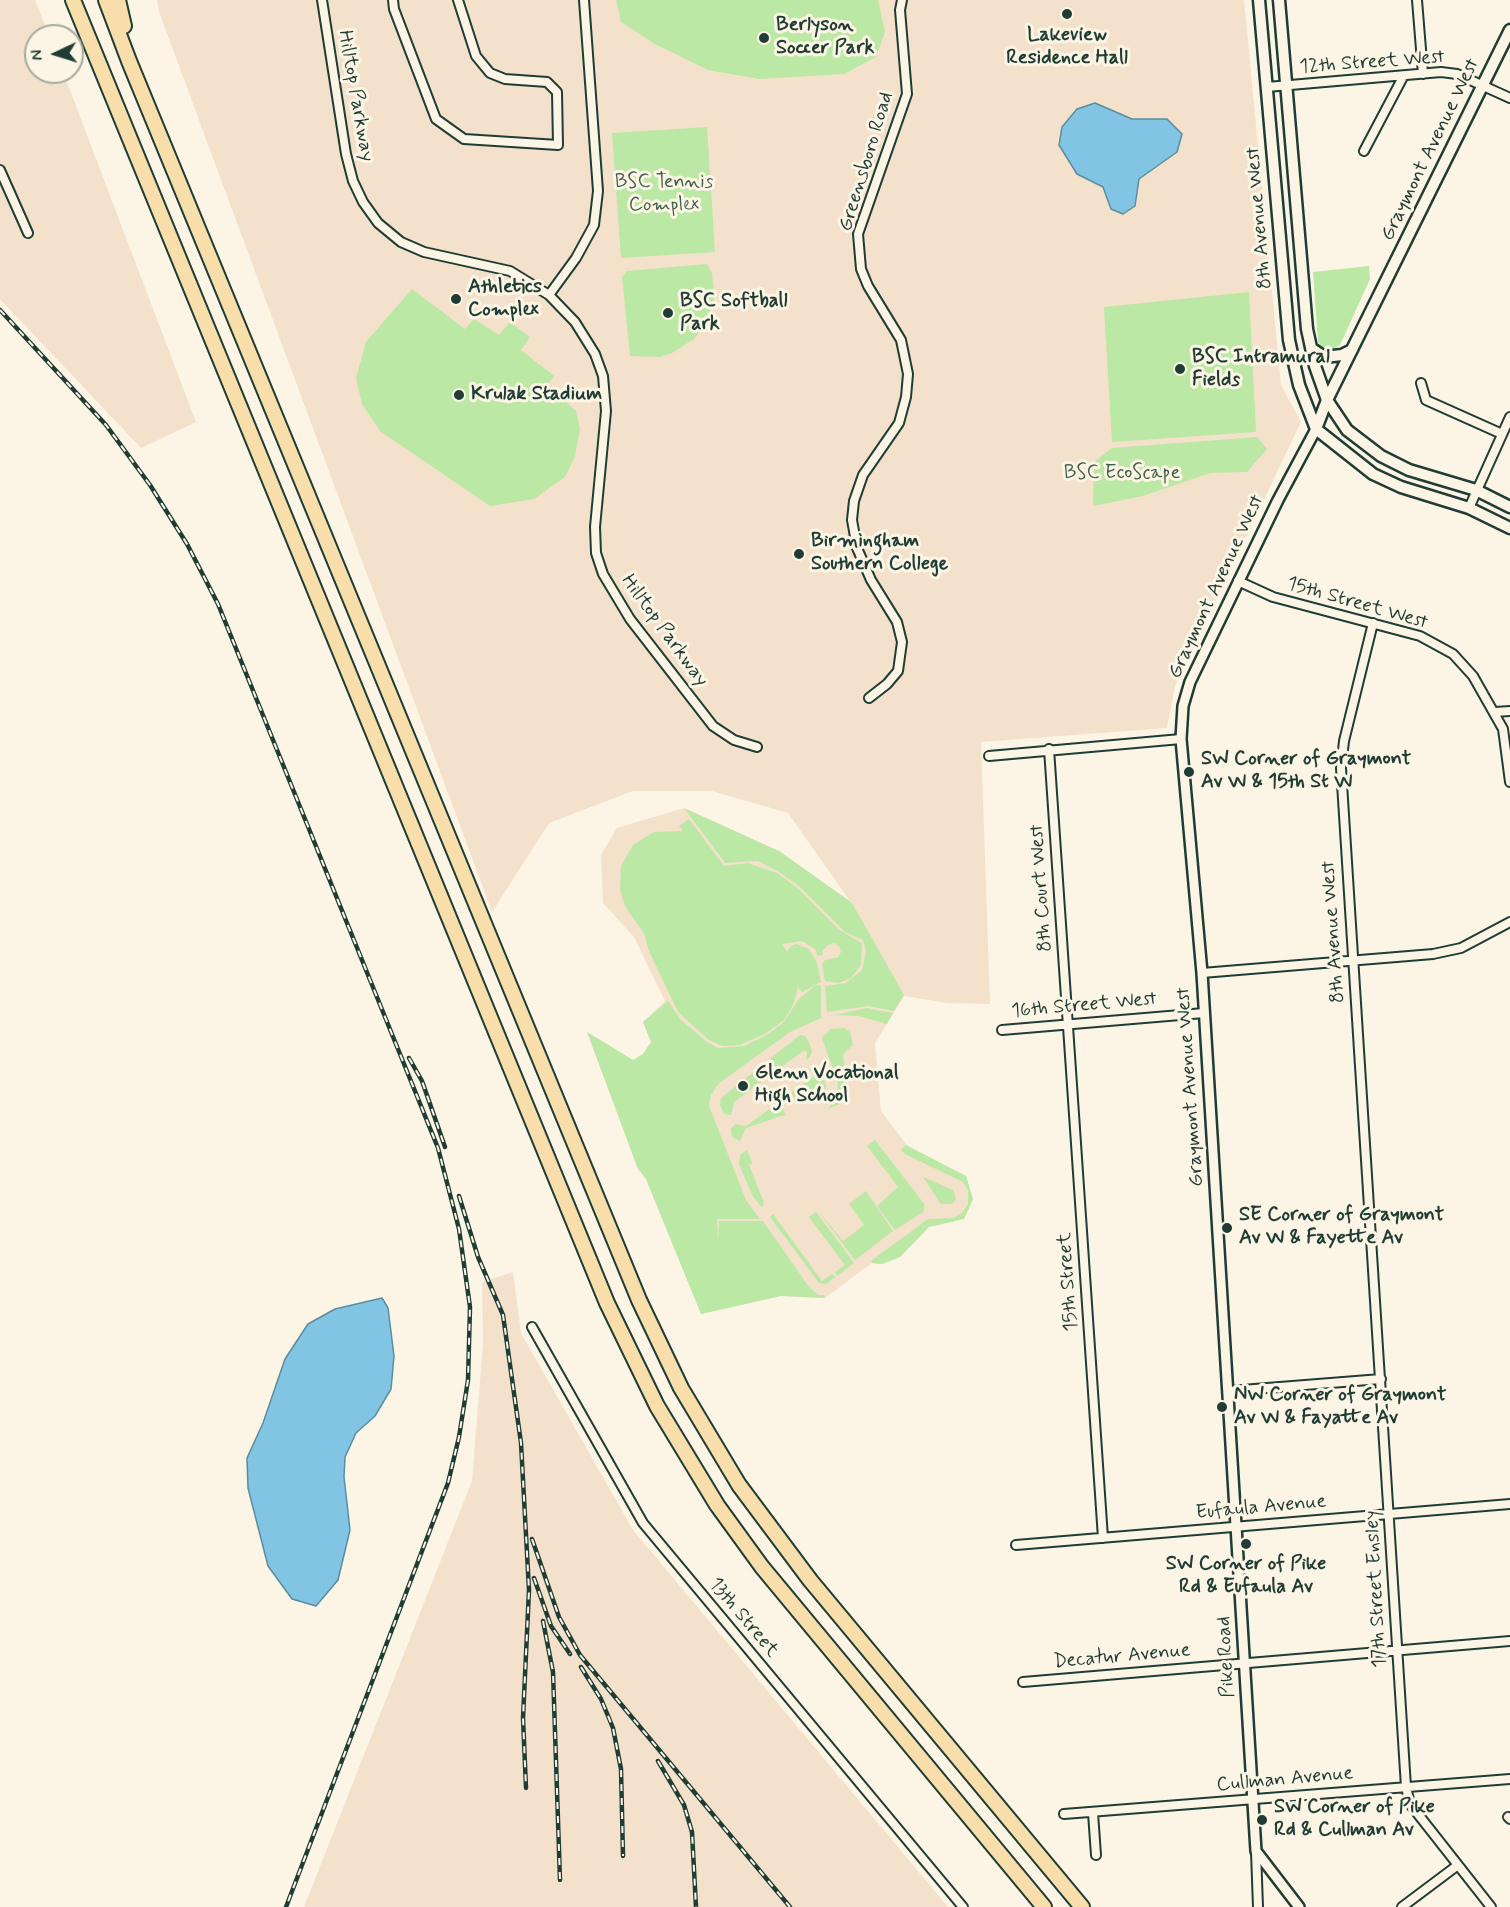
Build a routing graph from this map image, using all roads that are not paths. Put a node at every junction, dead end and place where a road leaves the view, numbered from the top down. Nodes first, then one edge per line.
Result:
1 (73, 0) edge
2 (106, 0) edge
3 (118, 0) edge
4 (322, 0) edge
5 (393, 0) edge
6 (458, 0) edge
7 (584, 0) edge
8 (902, 0) edge
9 (1259, 0) edge
10 (1279, 0) edge
11 (1417, 0) edge
12 (1510, 30) edge
13 (129, 61) junction
14 (1422, 74) junction
15 (1403, 77) junction
16 (1483, 85) junction
17 (1286, 86) junction
18 (1267, 87) junction
19 (1510, 98) edge
20 (1364, 151) dead end
21 (0, 170) edge
22 (28, 234) dead end
23 (549, 295) junction
24 (1311, 348) junction
25 (1352, 350) junction
26 (1421, 383) dead end
27 (1327, 400) junction
28 (1510, 417) edge
29 (1316, 429) junction
30 (1502, 434) junction
31 (1476, 489) junction
32 (1510, 507) edge
33 (1469, 508) junction
34 (1510, 528) edge
35 (1238, 581) junction
36 (1373, 623) junction
37 (869, 698) dead end
38 (1510, 711) edge
39 (1495, 712) junction
40 (1181, 739) junction
41 (757, 747) dead end
42 (1049, 749) junction
43 (990, 756) dead end
44 (1510, 782) edge
45 (1510, 922) edge
46 (1354, 960) junction
47 (1202, 972) junction
48 (1204, 1013) junction
49 (1068, 1024) junction
50 (1002, 1030) dead end
51 (1372, 1241) joint
52 (532, 1327) dead end
53 (1381, 1379) junction
54 (1229, 1390) junction
55 (1510, 1504) edge
56 (1389, 1514) junction
57 (1238, 1528) junction
58 (1103, 1538) junction
59 (1016, 1545) dead end
60 (1510, 1641) edge
61 (1397, 1651) junction
62 (1246, 1663) junction
63 (1023, 1682) dead end
64 (1510, 1779) edge
65 (1406, 1787) junction
66 (1254, 1799) junction
67 (1093, 1813) junction
68 (1064, 1815) dead end
69 (1257, 1851) junction
70 (1096, 1855) dead end
71 (1458, 1865) junction
72 (963, 1907) edge
73 (1044, 1907) edge
74 (1082, 1907) edge
75 (1258, 1907) edge
76 (1299, 1907) edge
77 (1402, 1907) edge
78 (1491, 1907) edge

1 - 73 highway
2 - 13 highway
3 - 13 highway
4 - 23 street, Hilltop Parkway
5 - 6 street
7 - 23 street
8 - 37 street, Greensboro Road
9 - 18 main road, 8th Avenue West
10 - 17 main road, 8th Avenue West
11 - 14 street
12 - 16 main road, Graymont Avenue West
13 - 74 highway
14 - 15 street, 12th Street West
14 - 16 street, 12th Street West
15 - 17 street, 12th Street West
15 - 20 street
16 - 19 street, 12th Street West
16 - 25 main road, Graymont Avenue West
17 - 18 street, 12th Street West
17 - 24 main road, 8th Avenue West
18 - 29 main road, 8th Avenue West
21 - 22 street
23 - 41 street, Hilltop Parkway
24 - 25 main road
24 - 27 main road, 8th Avenue West
25 - 27 main road, Graymont Avenue West
26 - 30 street
27 - 29 main road, Graymont Avenue West
27 - 31 main road, 8th Avenue West
28 - 30 street
29 - 33 main road
29 - 35 street, Graymont Avenue West
30 - 31 street
31 - 32 main road, 8th Avenue West
31 - 33 street
33 - 34 main road
35 - 36 street, 15th Street West
35 - 40 street, Graymont Avenue West
36 - 39 street, 15th Street West
36 - 46 street, 8th Avenue West
38 - 39 street
39 - 44 street, 15th Street West
40 - 42 street
40 - 47 street, Graymont Avenue West
42 - 43 street
42 - 49 street, 8th Court West
45 - 46 street
46 - 47 street
46 - 51 street, 8th Avenue West
47 - 48 street, Graymont Avenue West
48 - 49 street, 16th Street West
48 - 54 street, Graymont Avenue West
49 - 50 street, 16th Street West
49 - 58 street, 15th Street
51 - 53 street, 17th Street Ensley
52 - 72 street, 13th Street
53 - 54 street
53 - 56 street, 17th Street Ensley
54 - 57 street, Pike Road
55 - 56 street, Eufaula Avenue
56 - 57 street, Eufaula Avenue
56 - 61 street, 17th Street Ensley
57 - 58 street, Eufaula Avenue
57 - 62 street, Pike Road
58 - 59 street, Eufaula Avenue
60 - 61 street, Decatur Avenue
61 - 62 street, Decatur Avenue
61 - 65 street, 17th Street Ensley
62 - 63 street, Decatur Avenue
62 - 66 street, Pike Road
64 - 65 street, Cullman Avenue
65 - 66 street, Cullman Avenue
65 - 71 street, 17th Street Ensley
66 - 67 street, Cullman Avenue
66 - 69 street, Pike Road
67 - 68 street, Cullman Avenue
67 - 70 street
69 - 75 street
69 - 76 street
71 - 77 street
71 - 78 street, 17th Street Ensley

